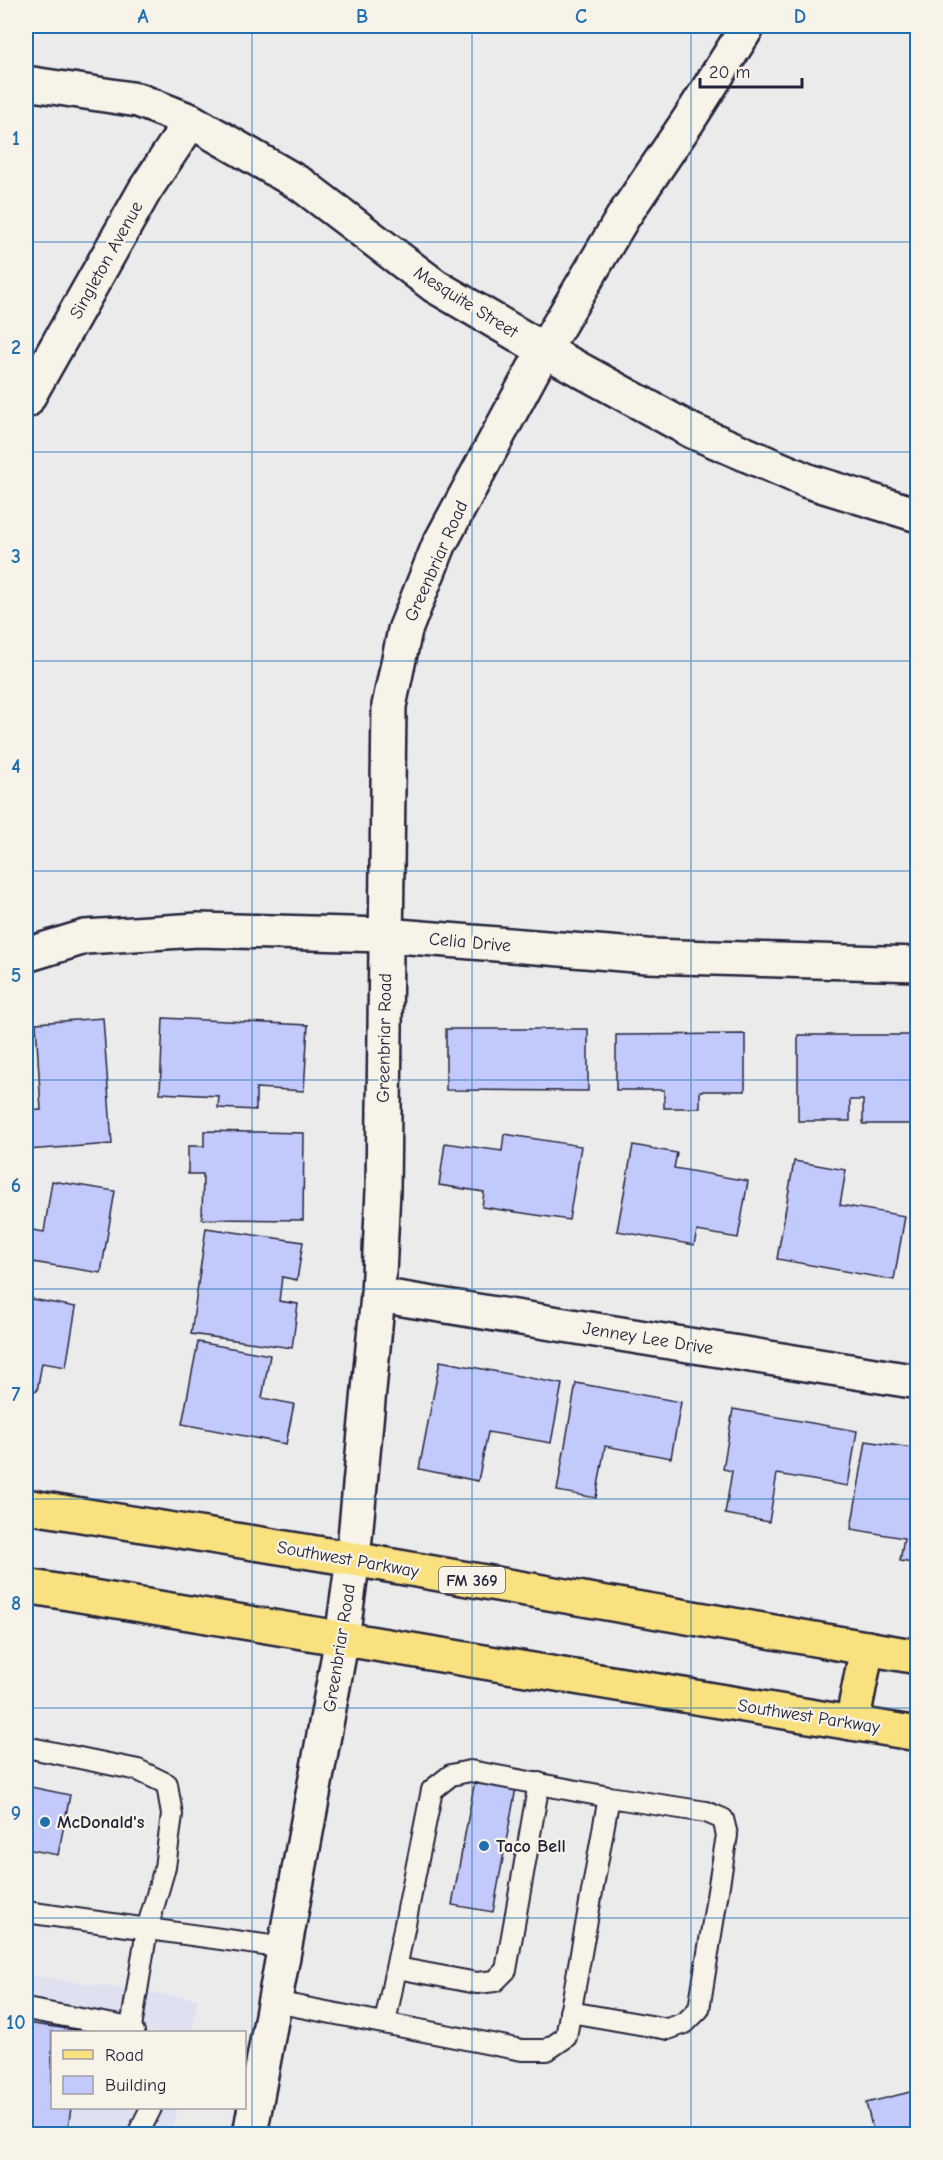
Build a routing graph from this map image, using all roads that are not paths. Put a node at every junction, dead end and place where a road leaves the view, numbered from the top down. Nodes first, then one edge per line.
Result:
1 (748, 26) edge
2 (26, 83) edge
3 (191, 121) junction
4 (544, 350) junction
5 (26, 401) edge
6 (918, 515) edge
7 (385, 935) junction
8 (26, 955) edge
9 (918, 964) edge
10 (378, 1295) junction
11 (918, 1383) edge
12 (26, 1506) edge
13 (353, 1560) junction
14 (26, 1586) edge
15 (342, 1638) junction
16 (867, 1648) junction
17 (918, 1658) edge
18 (852, 1723) junction
19 (918, 1734) edge
20 (26, 1748) edge
21 (539, 1783) junction
22 (609, 1797) junction
23 (26, 1912) edge
24 (147, 1929) junction
25 (285, 1948) junction
26 (396, 1968) junction
27 (275, 2002) junction
28 (26, 2009) edge
29 (570, 2012) junction
30 (385, 2023) junction
31 (133, 2030) edge
32 (251, 2098) edge
33 (150, 2109) edge
34 (138, 2134) edge
35 (250, 2134) edge

1 - 4 street, Greenbriar Road
2 - 3 street, Mesquite Street
3 - 4 street, Mesquite Street
3 - 5 street, Singleton Avenue
4 - 6 street, Mesquite Street
4 - 7 street, Greenbriar Road
7 - 8 street, Celia Drive
7 - 9 street, Celia Drive
7 - 10 street, Greenbriar Road
10 - 11 street, Jenney Lee Drive
10 - 13 street, Greenbriar Road
12 - 13 main road, Southwest Parkway / FM 369
13 - 15 street, Greenbriar Road
13 - 16 main road, Southwest Parkway / FM 369
14 - 15 main road, Southwest Parkway
15 - 18 main road, Southwest Parkway
15 - 25 street, Greenbriar Road
16 - 17 main road, Southwest Parkway / FM 369
16 - 18 main road
18 - 19 main road, Southwest Parkway
20 - 24 lane
21 - 22 lane
21 - 26 lane
21 - 26 lane
22 - 29 lane
22 - 29 lane
23 - 24 lane
24 - 25 lane
24 - 31 lane
25 - 27 street, Greenbriar Road
26 - 30 lane
27 - 30 lane
27 - 32 street, Greenbriar Road
28 - 31 lane
29 - 30 lane
32 - 35 street, Greenbriar Road
33 - 34 lane

